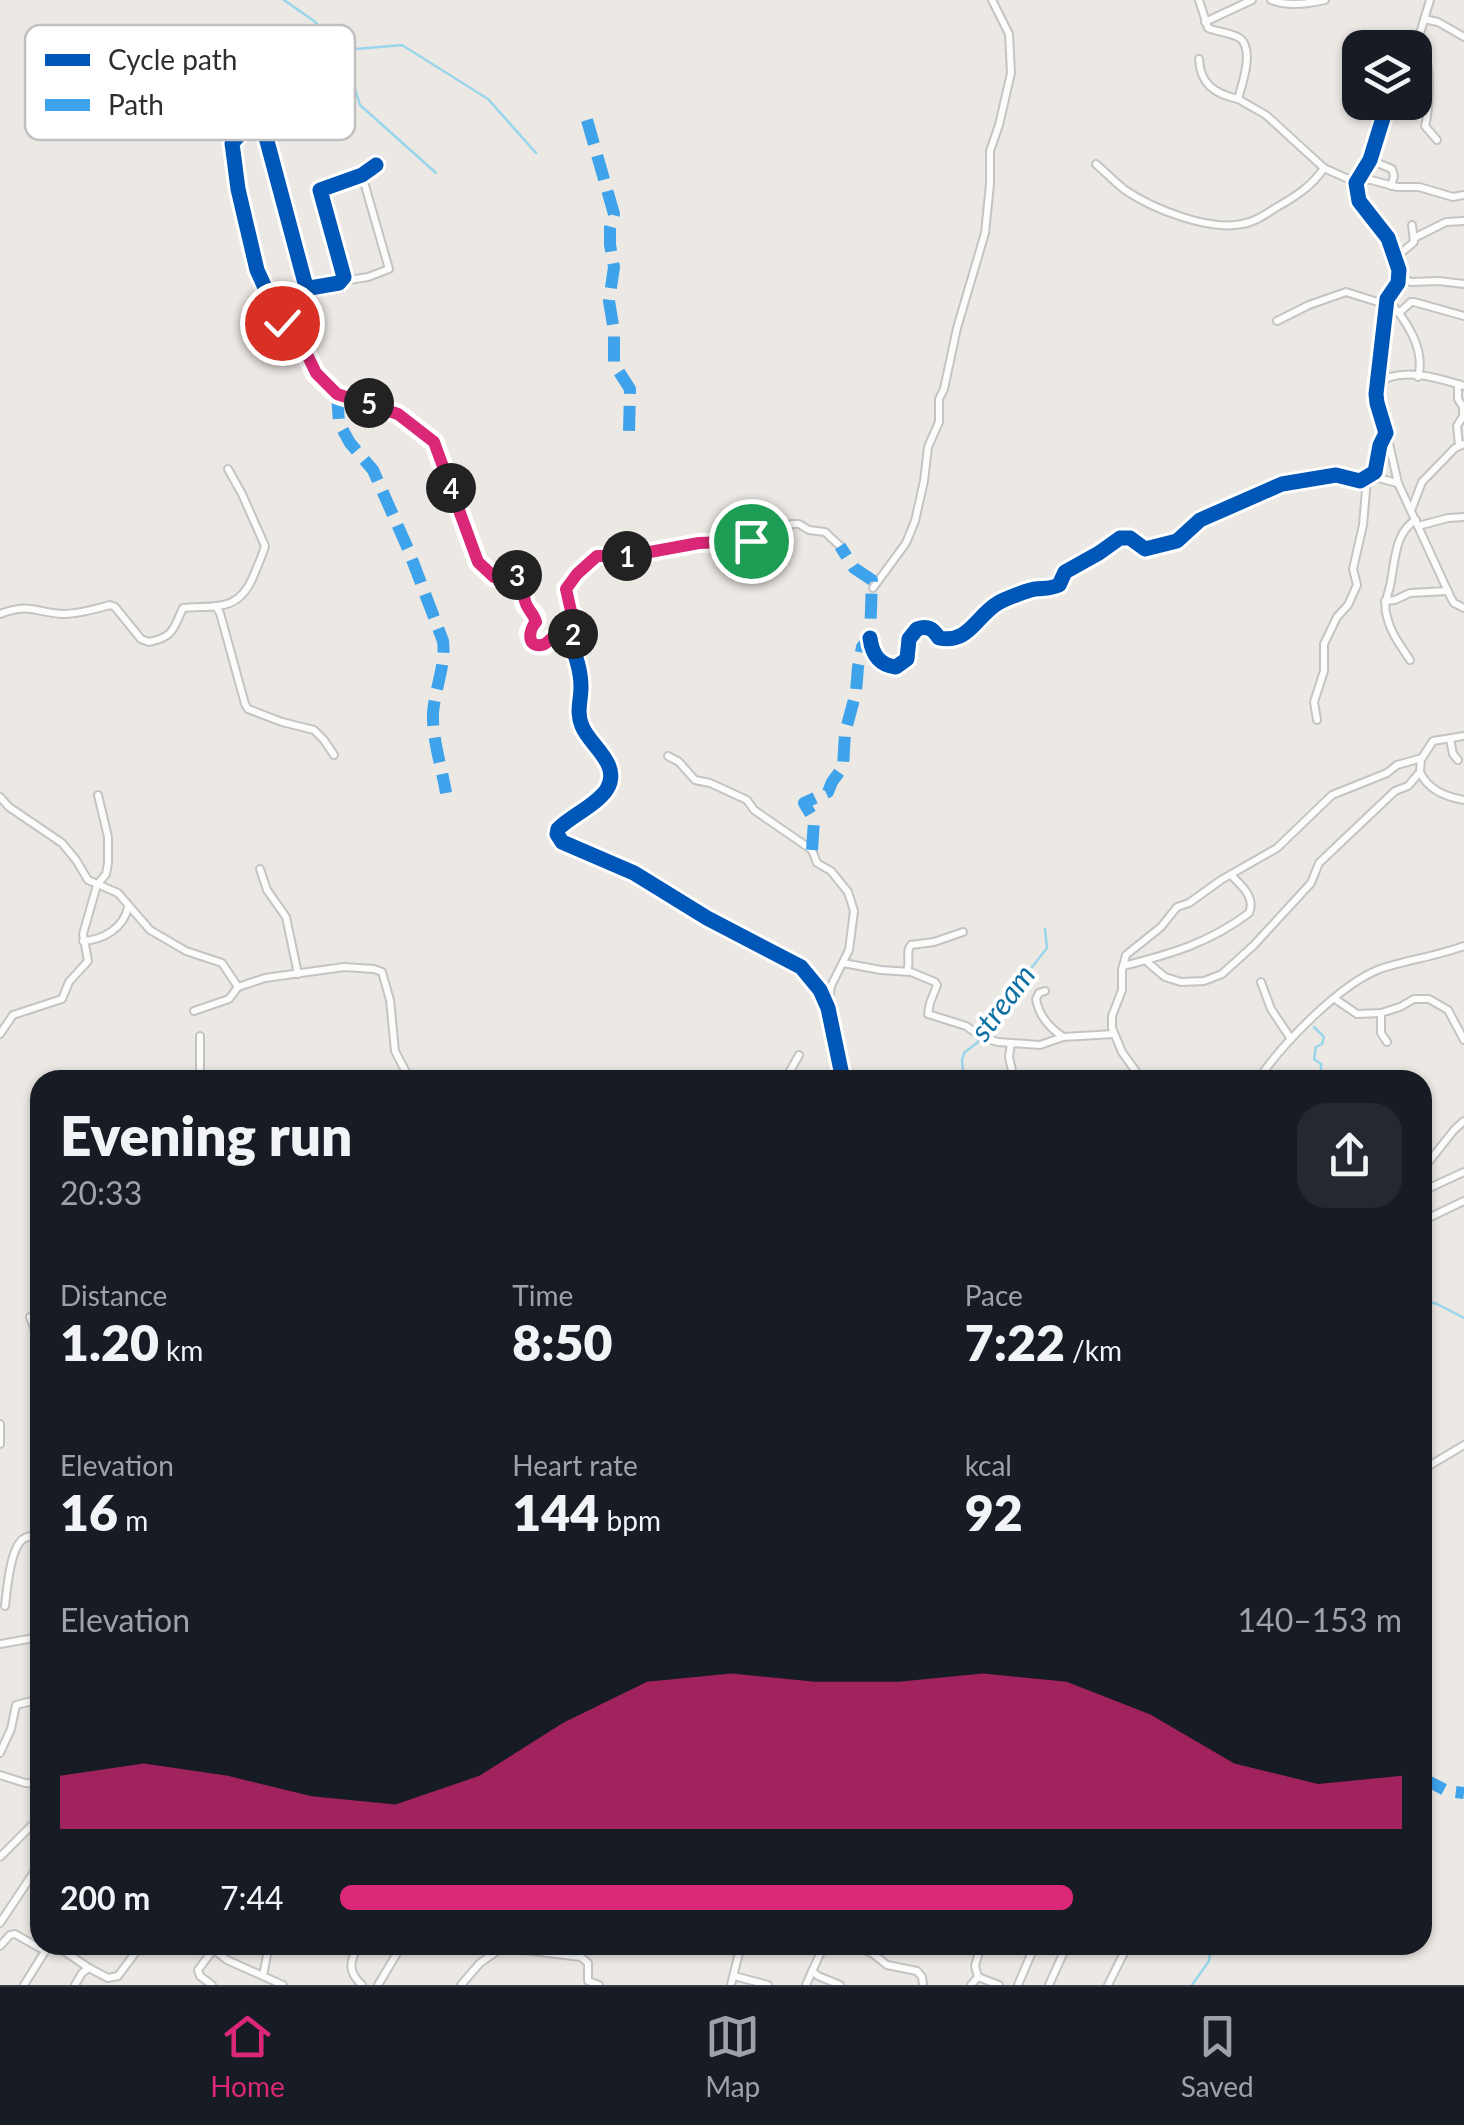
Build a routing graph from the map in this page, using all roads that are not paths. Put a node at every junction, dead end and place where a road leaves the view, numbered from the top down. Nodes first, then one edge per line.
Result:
1 (992, 0) edge
2 (1199, 0) edge
3 (1252, 0) edge
4 (1271, 0) edge
5 (1325, 0) edge
6 (1430, 0) edge
7 (1424, 19) junction
8 (1206, 22) junction
9 (1421, 30) edge
10 (1464, 37) edge
11 (1199, 58) dead end
12 (1238, 99) junction
13 (1382, 120) edge
14 (1426, 120) edge
15 (235, 140) edge
16 (267, 140) edge
17 (1437, 140) dead end
18 (1370, 160) junction
19 (1096, 164) dead end
20 (376, 165) dead end
21 (1324, 168) junction
22 (362, 175) junction
23 (1358, 179) junction
24 (1391, 186) junction
25 (1464, 195) edge
26 (1464, 220) edge
27 (1412, 225) dead end
28 (1414, 238) junction
29 (1398, 261) junction
30 (1399, 277) junction
31 (342, 281) junction
32 (1464, 284) edge
33 (1384, 301) junction
34 (1400, 312) junction
35 (1464, 316) edge
36 (1276, 321) dead end
37 (1418, 377) junction
38 (1376, 385) junction
39 (1461, 385) edge
40 (1386, 433) junction
41 (1462, 444) edge
42 (228, 469) dead end
43 (1368, 477) junction
44 (1398, 483) junction
45 (1411, 510) junction
46 (1464, 517) edge
47 (1417, 523) junction
48 (840, 546) dead end
49 (873, 588) dead end
50 (1448, 591) junction
51 (1384, 601) junction
52 (216, 607) junction
53 (1464, 608) edge
54 (0, 614) edge
55 (870, 638) dead end
56 (568, 642) junction
57 (1410, 660) dead end
58 (1316, 720) dead end
59 (1464, 736) edge
60 (1450, 738) junction
61 (334, 755) dead end
62 (668, 756) dead end
63 (1422, 758) junction
64 (1458, 760) dead end
65 (1420, 772) junction
66 (98, 795) dead end
67 (0, 797) edge
68 (1464, 800) edge
69 (260, 869) dead end
70 (1231, 874) junction
71 (97, 885) junction
72 (128, 906) junction
73 (963, 932) dead end
74 (83, 941) junction
75 (1464, 946) edge
76 (1146, 961) junction
77 (843, 963) junction
78 (1123, 966) junction
79 (906, 971) junction
80 (298, 974) junction
81 (1262, 982) dead end
82 (238, 987) junction
83 (1045, 991) dead end
84 (1335, 999) junction
85 (828, 1008) junction
86 (194, 1011) dead end
87 (1381, 1013) junction
88 (0, 1034) edge
89 (1114, 1034) junction
90 (200, 1036) dead end
91 (1063, 1038) junction
92 (1290, 1039) junction
93 (1464, 1040) edge
94 (1386, 1042) dead end
95 (1011, 1043) junction
96 (799, 1055) dead end
97 (200, 1070) edge
98 (404, 1070) edge
99 (791, 1070) edge
100 (841, 1070) edge
101 (1012, 1070) edge
102 (1129, 1070) edge
103 (1266, 1070) edge
104 (1464, 1122) edge
105 (1432, 1157) edge
106 (1464, 1172) edge
107 (1432, 1188) edge
108 (1462, 1204) edge
109 (1432, 1217) edge
110 (0, 1424) edge
111 (0, 1444) edge
112 (1464, 1445) edge
113 (1432, 1464) edge
114 (30, 1536) edge
115 (5, 1606) dead end
116 (30, 1640) edge
117 (0, 1644) edge
118 (30, 1701) edge
119 (0, 1753) edge
120 (0, 1776) edge
121 (30, 1783) edge
122 (30, 1827) edge
123 (0, 1858) edge
124 (30, 1879) edge
125 (0, 1923) edge
126 (30, 1940) edge
127 (0, 1945) edge
128 (44, 1955) edge
129 (64, 1955) edge
130 (134, 1955) edge
131 (207, 1955) edge
132 (220, 1955) edge
133 (267, 1955) edge
134 (353, 1955) edge
135 (396, 1955) edge
136 (492, 1955) edge
137 (565, 1955) edge
138 (737, 1955) edge
139 (824, 1955) edge
140 (874, 1955) edge
141 (979, 1955) edge
142 (1031, 1955) edge
143 (1062, 1955) edge
144 (1123, 1955) edge
145 (89, 1968) junction
146 (812, 1971) junction
147 (734, 1976) junction
148 (978, 1976) junction
149 (266, 1980) edge
150 (116, 1982) edge
151 (24, 1985) edge
152 (75, 1985) edge
153 (212, 1985) edge
154 (283, 1985) edge
155 (362, 1985) edge
156 (378, 1985) edge
157 (461, 1985) edge
158 (599, 1985) edge
159 (730, 1985) edge
160 (768, 1985) edge
161 (806, 1985) edge
162 (840, 1985) edge
163 (923, 1985) edge
164 (971, 1985) edge
165 (999, 1985) edge
166 (1018, 1985) edge
167 (1049, 1985) edge
168 (1108, 1985) edge

1 - 49 street
2 - 8 street
3 - 8 street
4 - 5 street
6 - 7 street
7 - 9 street
7 - 10 street
8 - 12 street
11 - 12 street
12 - 21 street
13 - 18 street
14 - 17 street
15 - 56 street
16 - 31 street
18 - 23 street
18 - 24 street
19 - 21 street
20 - 22 street
21 - 23 street
22 - 31 street
22 - 31 street
23 - 24 street
23 - 29 street
24 - 25 street
26 - 28 street
27 - 28 street
28 - 29 street
29 - 30 street
30 - 32 street
30 - 33 street
33 - 34 street
33 - 36 street
33 - 38 street
34 - 35 street
34 - 37 street
37 - 38 street
37 - 39 street
38 - 40 street
39 - 41 street
40 - 43 street
40 - 44 street
41 - 45 street
42 - 52 street
43 - 44 street
43 - 55 street
43 - 58 street
44 - 45 street
45 - 47 street
46 - 47 street
47 - 50 street
47 - 51 street
48 - 56 street
50 - 51 street
50 - 53 street
51 - 57 street
52 - 54 street
52 - 61 street
56 - 85 street
59 - 60 street
60 - 63 street
60 - 64 street
62 - 77 street
63 - 65 street
63 - 70 street
65 - 68 street
65 - 76 street
66 - 71 street
67 - 71 street
69 - 80 street
70 - 76 street
70 - 78 street
71 - 72 street
71 - 74 street
72 - 74 street
72 - 82 street
73 - 79 street
74 - 88 street
75 - 84 street
76 - 78 street
77 - 79 street
77 - 85 street
78 - 89 street
79 - 95 street
80 - 82 street
80 - 98 street
81 - 92 street
82 - 86 street
83 - 91 street
84 - 87 street
84 - 92 street
85 - 100 street
87 - 93 street
87 - 94 street
89 - 91 street
89 - 102 street
90 - 97 street
91 - 95 street
92 - 103 street
95 - 101 street
96 - 99 street
104 - 105 street
106 - 107 street
108 - 109 street
110 - 111 street
112 - 113 street
114 - 115 street
116 - 117 street
118 - 119 street
120 - 121 street
122 - 123 street
124 - 125 street
126 - 127 street
128 - 151 street
129 - 145 street
130 - 150 street
131 - 153 street
132 - 149 street
133 - 149 street
134 - 155 street
135 - 156 street
136 - 157 street
137 - 158 street
138 - 147 street
139 - 146 street
140 - 163 street
141 - 148 street
142 - 166 street
143 - 167 street
144 - 168 street
145 - 150 street
145 - 152 street
146 - 161 street
146 - 162 street
147 - 159 street
147 - 160 street
148 - 164 street
148 - 165 street
149 - 154 street

